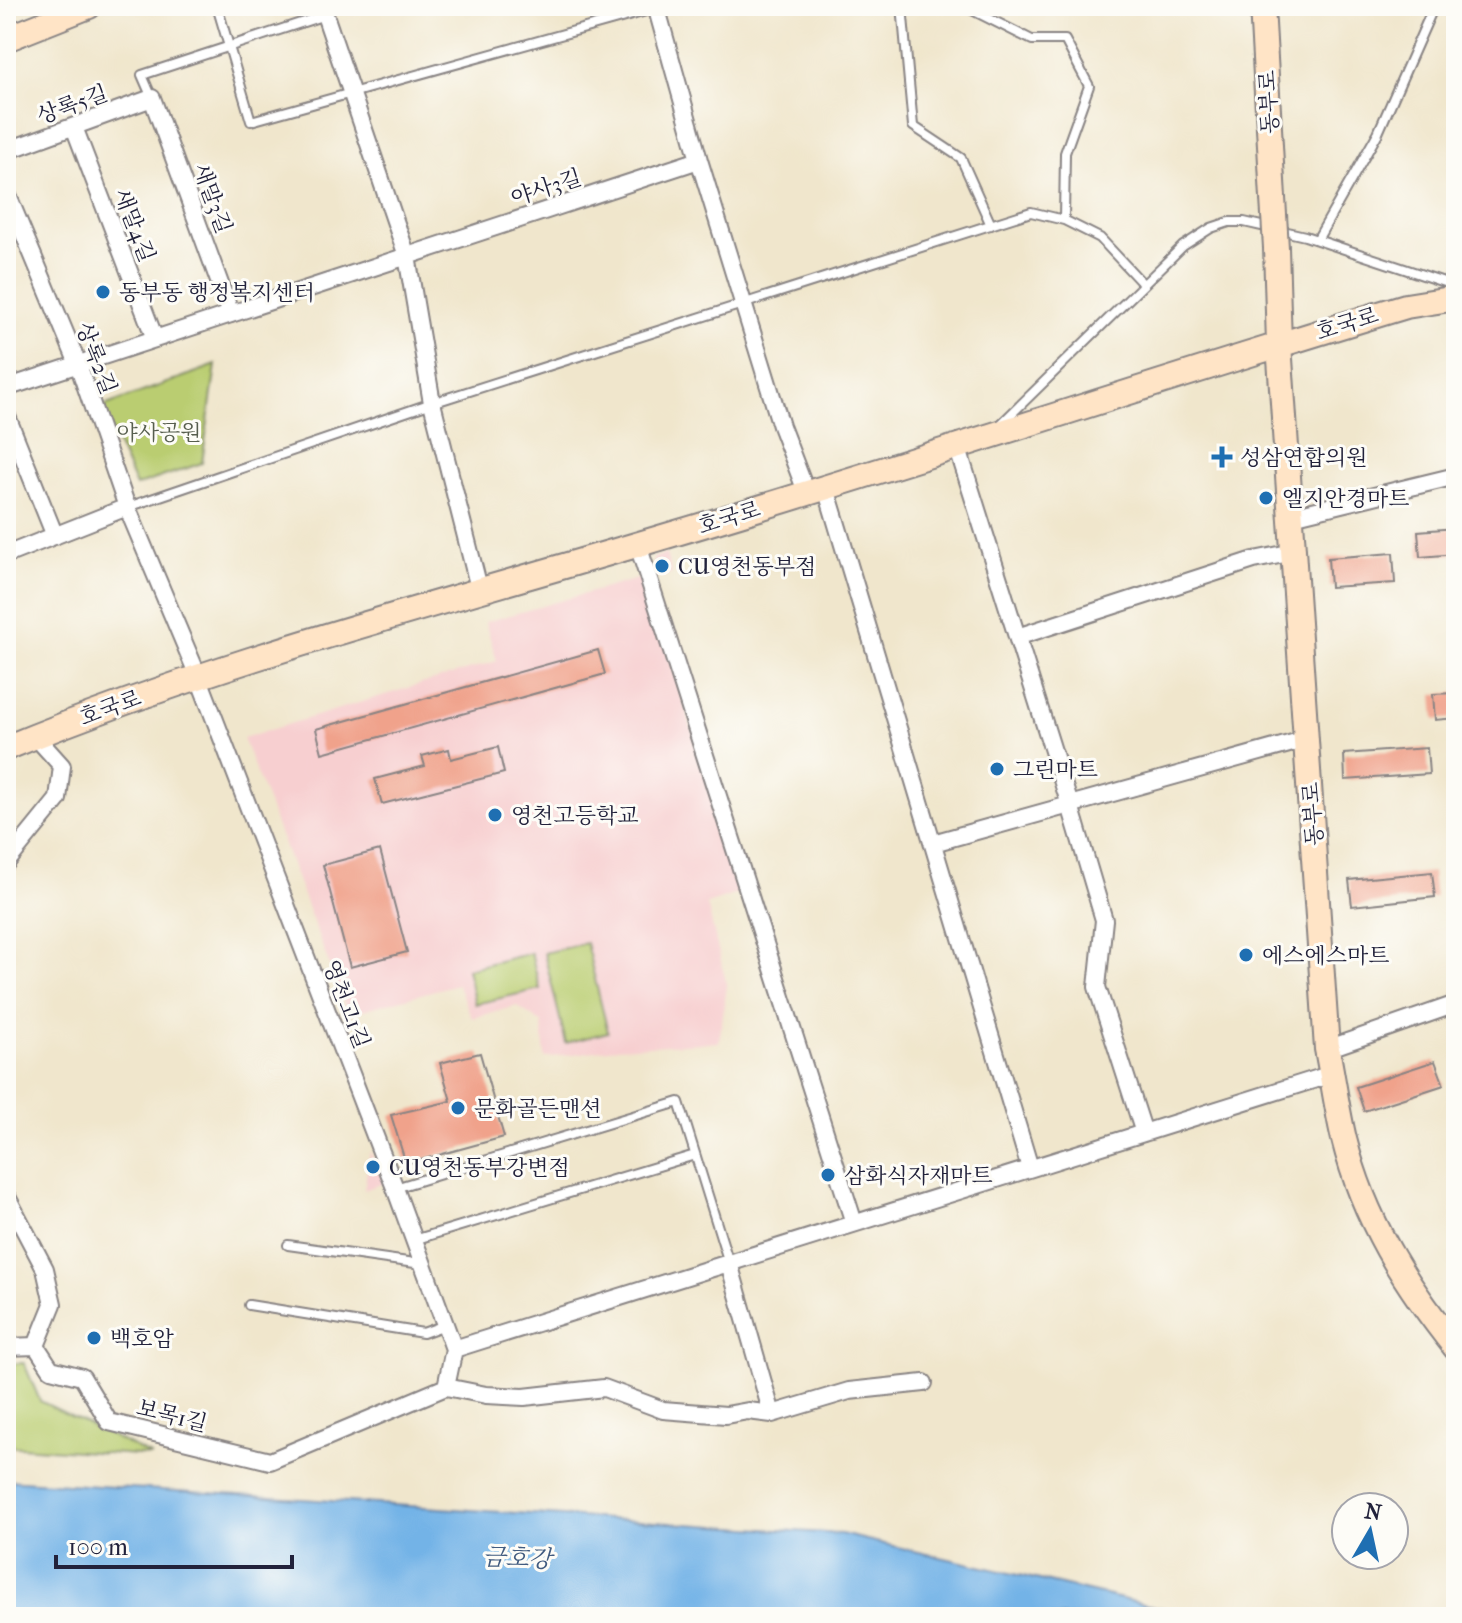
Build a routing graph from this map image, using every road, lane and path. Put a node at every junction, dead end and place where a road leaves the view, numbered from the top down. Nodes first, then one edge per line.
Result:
1 (89, 6) edge
2 (217, 6) edge
3 (902, 6) edge
4 (964, 6) edge
5 (1262, 6) edge
6 (1434, 6) edge
7 (657, 7) edge
8 (323, 11) edge
9 (6, 39) edge
10 (229, 47) junction
11 (351, 92) junction
12 (152, 98) junction
13 (74, 127) junction
14 (6, 151) edge
15 (699, 160) junction
16 (6, 191) edge
17 (1064, 220) junction
18 (991, 225) junction
19 (1317, 240) junction
20 (407, 256) junction
21 (1143, 284) junction
22 (1456, 286) edge
23 (1456, 298) edge
24 (744, 306) junction
25 (231, 314) junction
26 (155, 339) junction
27 (1279, 344) junction
28 (78, 364) junction
29 (6, 388) edge
30 (432, 403) junction
31 (6, 414) edge
32 (988, 436) junction
33 (957, 446) junction
34 (1456, 476) edge
35 (816, 491) junction
36 (127, 507) junction
37 (1292, 516) junction
38 (55, 536) junction
39 (638, 545) junction
40 (1294, 552) junction
41 (6, 555) edge
42 (480, 592) junction
43 (1017, 637) junction
44 (198, 676) junction
45 (35, 736) junction
46 (1307, 739) junction
47 (6, 748) edge
48 (1070, 805) junction
49 (933, 843) junction
50 (6, 863) edge
51 (1456, 1004) edge
52 (1327, 1049) junction
53 (1332, 1074) junction
54 (1144, 1133) junction
55 (695, 1155) junction
56 (1030, 1168) junction
57 (395, 1188) junction
58 (6, 1195) edge
59 (854, 1223) junction
60 (414, 1240) junction
61 (288, 1245) dead end
62 (729, 1263) junction
63 (423, 1265) junction
64 (249, 1305) dead end
65 (445, 1325) junction
66 (36, 1346) junction
67 (6, 1347) edge
68 (1456, 1348) edge
69 (454, 1349) junction
70 (924, 1383) dead end
71 (446, 1387) junction
72 (772, 1414) junction

1 - 9 main road
2 - 10 lane
3 - 18 lane
4 - 17 lane
5 - 27 main road, 동부로, bridge
6 - 19 lane
7 - 11 lane
7 - 15 street
8 - 10 lane
8 - 11 street
10 - 11 lane
10 - 12 lane
11 - 20 street
12 - 13 street, 상록5길
12 - 25 street, 새말3길
13 - 14 street, 상록5길
13 - 26 street, 새말4길
15 - 20 street, 야사3길
15 - 24 street
16 - 28 street, 상록2길
17 - 18 lane
17 - 21 lane
18 - 24 lane
19 - 21 lane
19 - 22 lane
20 - 25 street, 야사3길
20 - 30 street
21 - 32 lane
23 - 27 main road, 호국로
24 - 30 lane
24 - 35 street
25 - 26 street, 야사3길
26 - 28 street, 야사3길
27 - 32 main road, 호국로
27 - 37 main road, 동부로
28 - 29 street, 야사3길
28 - 36 street, 상록2길
30 - 36 lane
30 - 42 street
31 - 38 street
32 - 33 main road, 호국로
33 - 35 main road, 호국로
33 - 43 street
34 - 37 street
35 - 39 main road, 호국로
35 - 49 street
36 - 38 street
36 - 44 street, 상록2길
37 - 40 main road, 동부로
38 - 41 street
39 - 42 main road, 호국로
39 - 59 street
40 - 43 street
40 - 46 main road, 동부로
42 - 44 main road, 호국로
43 - 48 street
44 - 45 main road, 호국로
44 - 57 street, 영천고1길
45 - 47 main road, 호국로
45 - 50 street
46 - 48 street
46 - 52 main road, 동부로
48 - 49 street
48 - 54 street
49 - 56 street
51 - 52 street
52 - 53 main road, 동부로
53 - 54 street
53 - 68 main road, 동부로
54 - 56 street
55 - 57 lane
55 - 60 lane
55 - 62 lane
56 - 59 street
57 - 60 street, 영천고1길
58 - 66 street
59 - 62 street
60 - 63 street, 영천고1길
61 - 63 lane
62 - 69 street
62 - 72 street
63 - 65 street, 영천고1길
64 - 65 lane
65 - 69 street, 영천고1길
66 - 67 street
66 - 71 street, 보목1길
69 - 71 street
70 - 72 street
71 - 72 street

